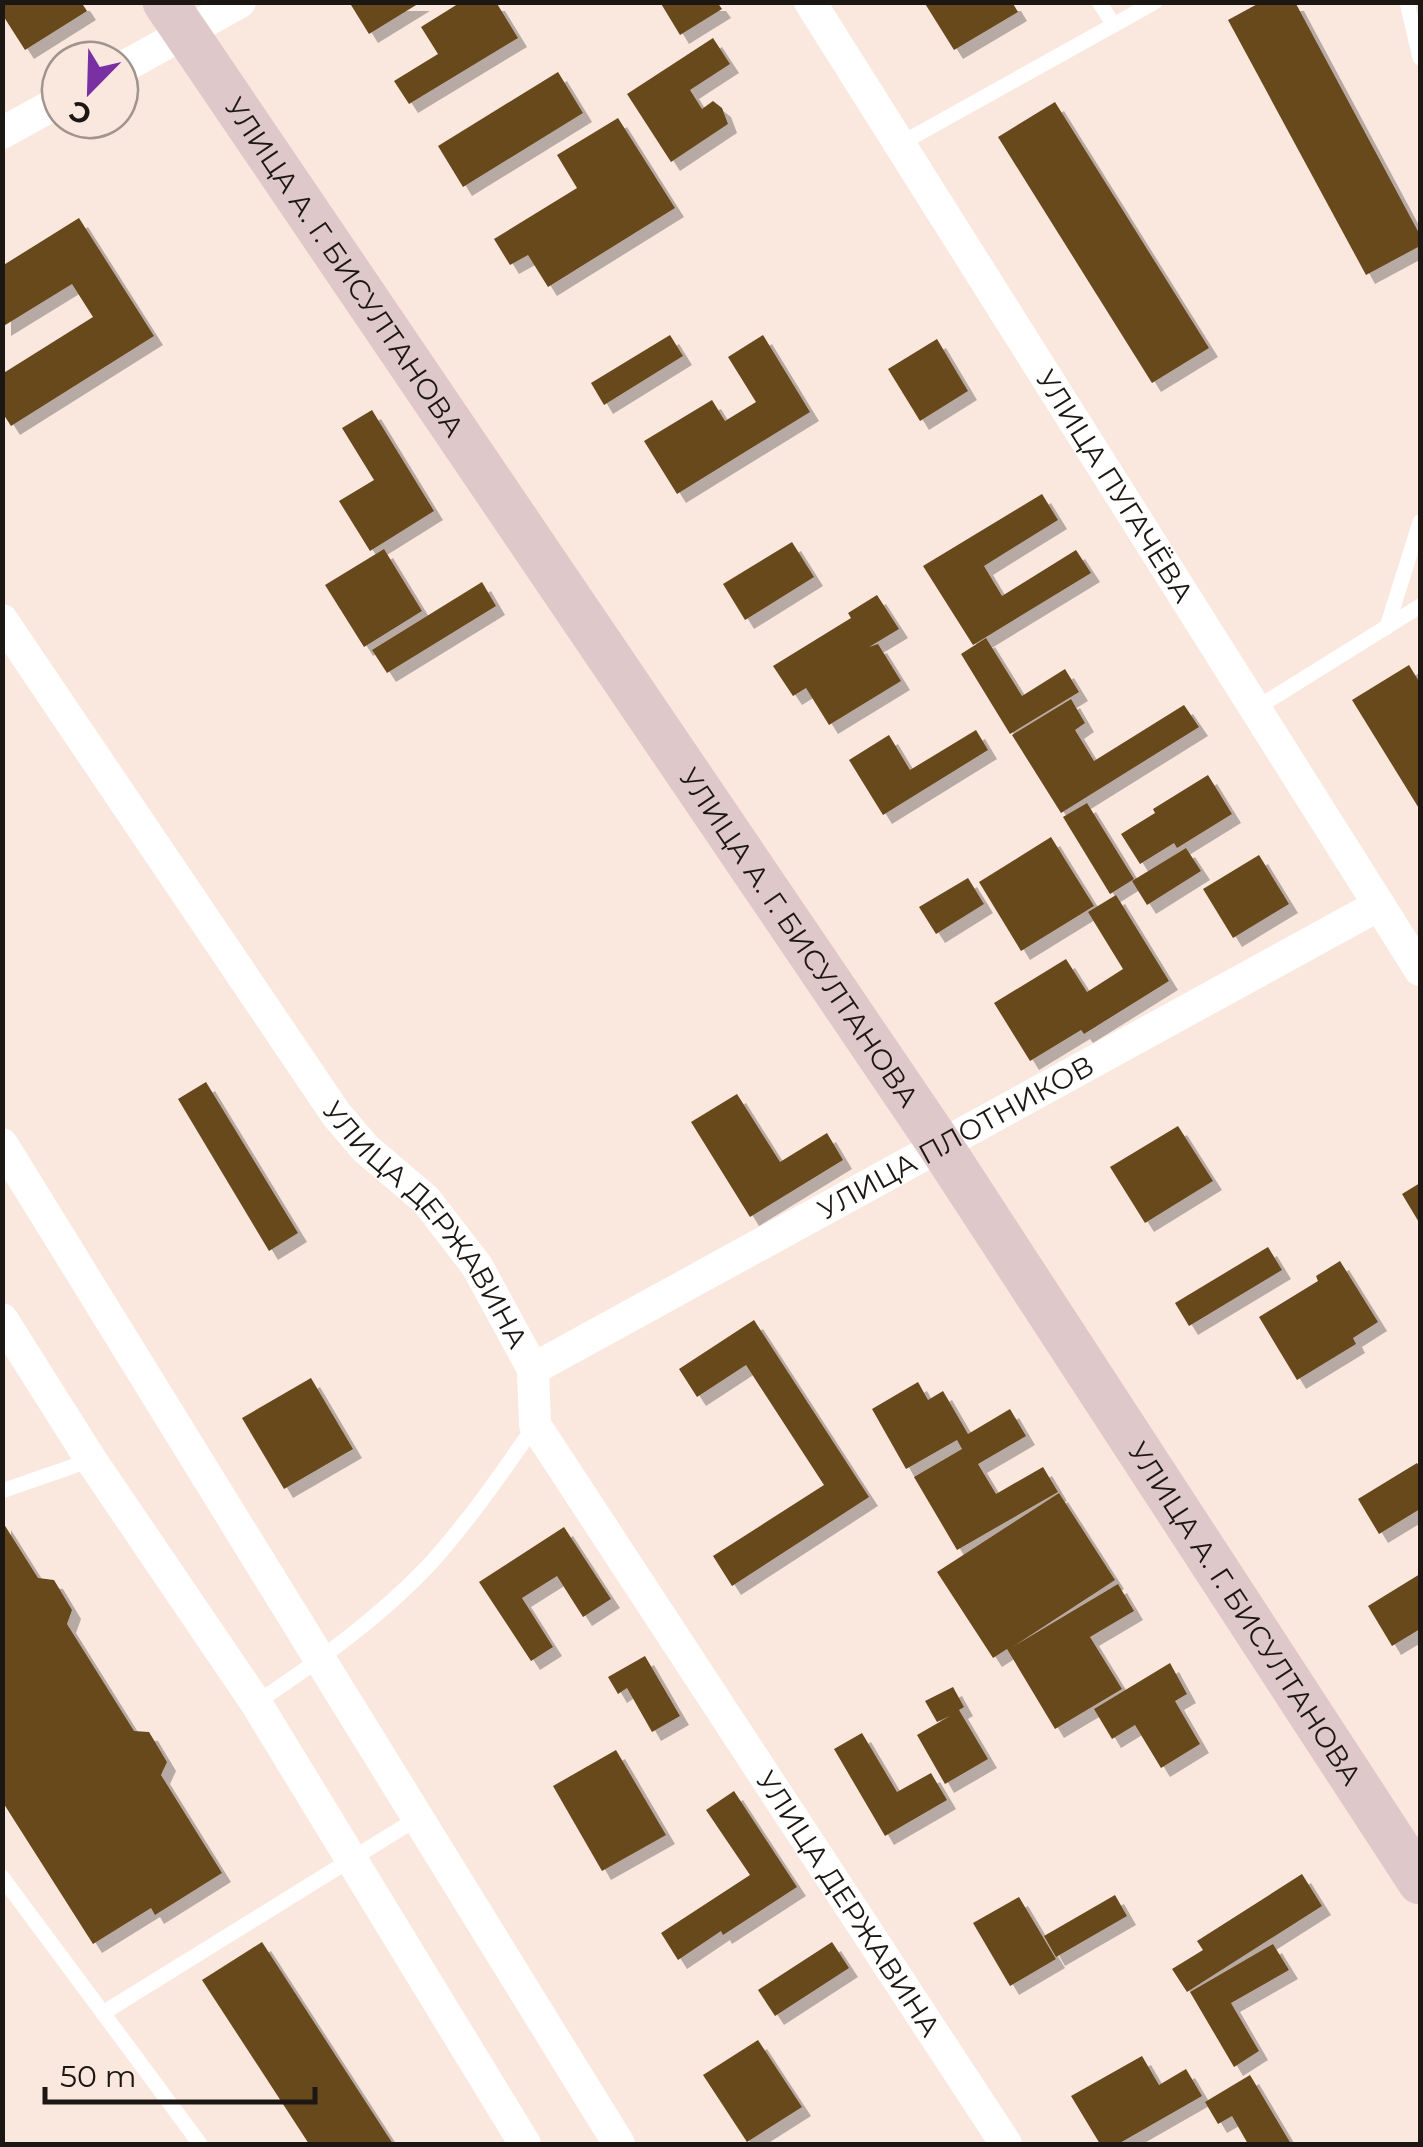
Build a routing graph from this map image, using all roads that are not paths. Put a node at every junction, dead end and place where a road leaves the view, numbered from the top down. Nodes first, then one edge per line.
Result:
1 (240, 2) edge
2 (810, 2) edge
3 (1099, 2) edge
4 (1156, 2) edge
5 (1407, 2) edge
6 (174, 18) edge
7 (1114, 26) junction
8 (140, 49) edge
9 (1420, 58) edge
10 (40, 112) edge
11 (2, 132) edge
12 (900, 144) junction
13 (1420, 522) edge
14 (1420, 606) edge
15 (2, 620) edge
16 (1387, 627) junction
17 (1255, 709) junction
18 (1379, 905) junction
19 (1420, 970) edge
20 (2, 1144) edge
21 (940, 1144) junction
22 (2, 1320) edge
23 (533, 1369) junction
24 (535, 1425) junction
25 (91, 1460) junction
26 (2, 1491) edge
27 (320, 1660) junction
28 (256, 1703) junction
29 (418, 1818) junction
30 (351, 1859) junction
31 (2, 1877) edge
32 (1420, 1882) edge
33 (102, 2013) junction
34 (200, 2144) edge
35 (525, 2144) edge
36 (619, 2144) edge
37 (1006, 2144) edge

1 - 6 street
2 - 12 street, УЛИЦА ПУГАЧЁВА
3 - 7 lane
4 - 7 lane
5 - 9 lane
6 - 8 street
6 - 21 street, УЛИЦА А. Г. БИСУЛТАНОВА
7 - 12 lane
10 - 11 street
12 - 17 street, УЛИЦА ПУГАЧЁВА
13 - 16 lane
14 - 16 lane
15 - 23 street, УЛИЦА ДЕРЖАВИНА
16 - 17 lane
17 - 18 street, УЛИЦА ПУГАЧЁВА
18 - 19 street, УЛИЦА ПУГАЧЁВА
18 - 21 street, УЛИЦА ПЛОТНИКОВ
20 - 27 street
21 - 23 street, УЛИЦА ПЛОТНИКОВ
21 - 32 street, УЛИЦА А. Г. БИСУЛТАНОВА
22 - 25 street
23 - 24 street, УЛИЦА ДЕРЖАВИНА
24 - 27 lane
24 - 37 street, УЛИЦА ДЕРЖАВИНА
25 - 26 lane
25 - 28 street
27 - 28 lane
27 - 29 street
28 - 30 street
29 - 30 lane
29 - 36 street
30 - 33 lane
30 - 35 street
31 - 33 lane
33 - 34 lane

